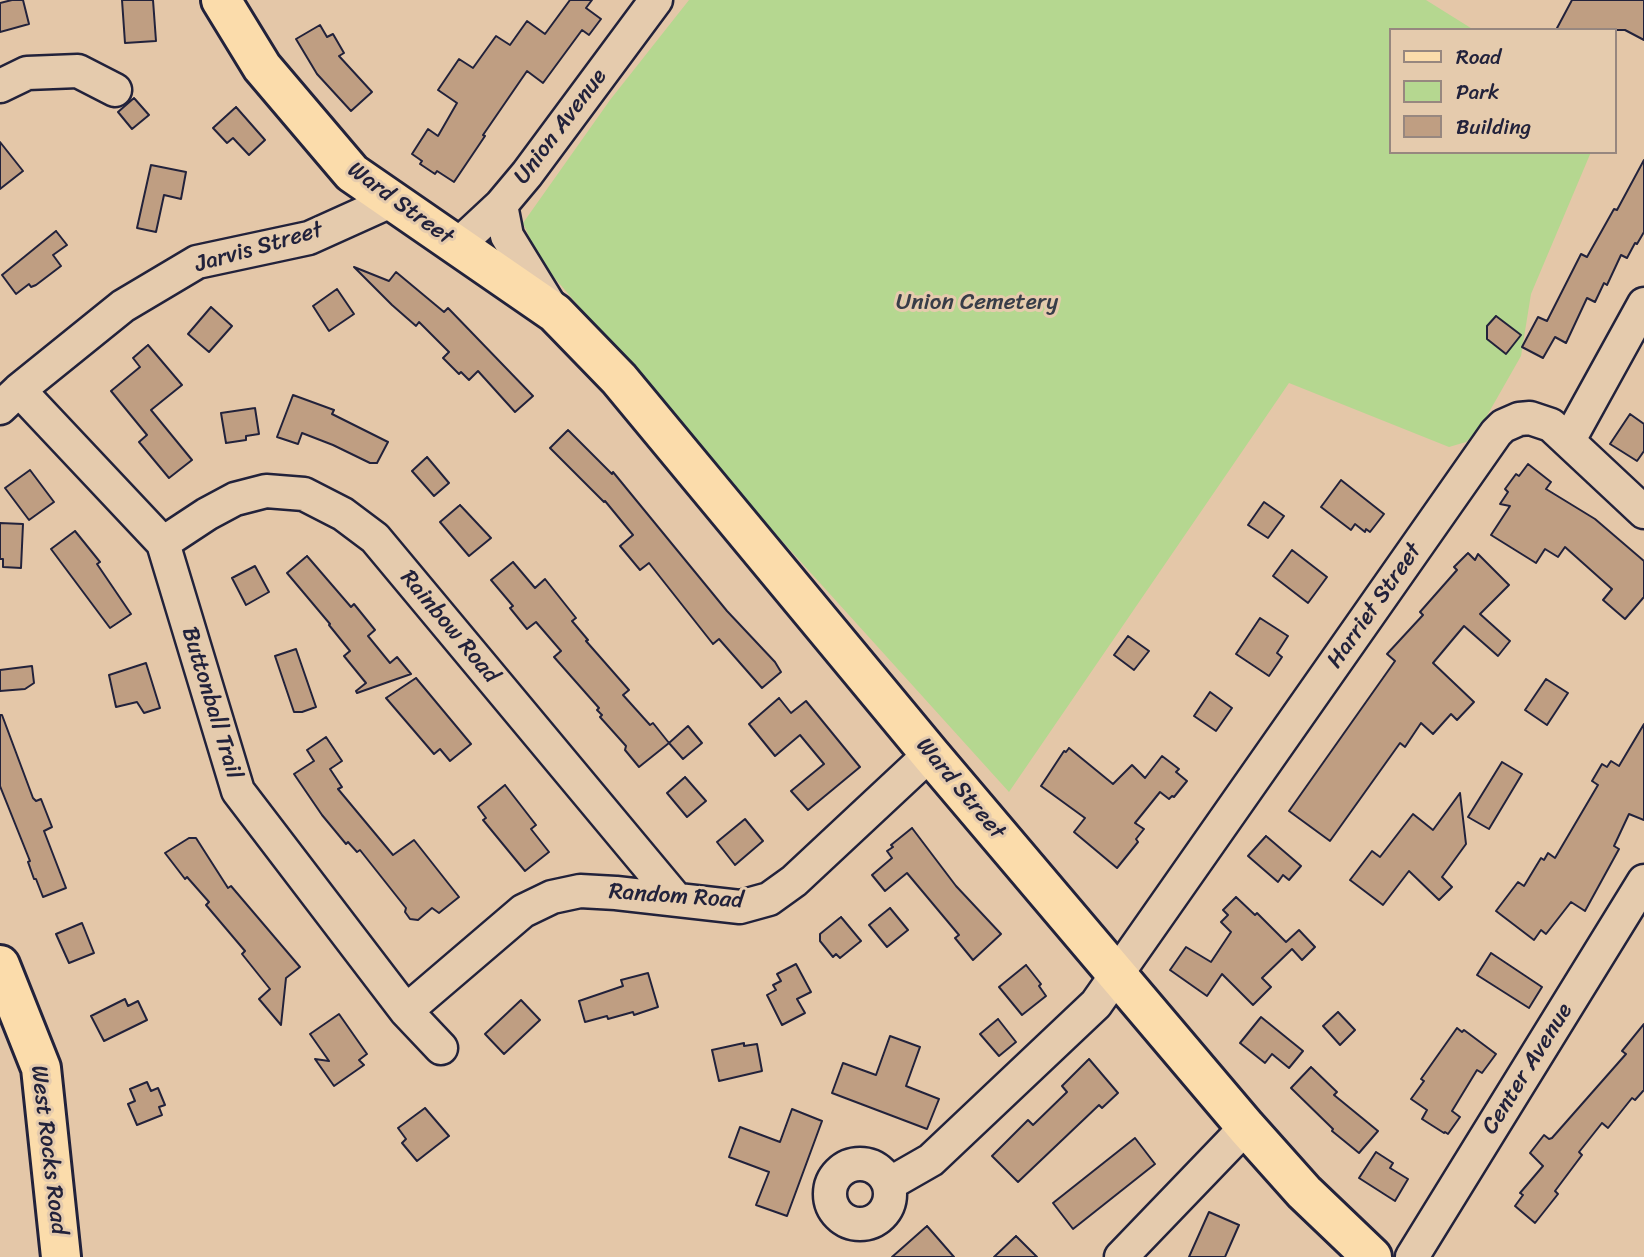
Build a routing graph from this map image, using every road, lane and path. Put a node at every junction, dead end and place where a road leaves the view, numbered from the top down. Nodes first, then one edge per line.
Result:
1 (221, 0) edge
2 (656, 0) edge
3 (0, 86) edge
4 (115, 90) dead end
5 (391, 201) junction
6 (501, 205) junction
7 (457, 246) junction
8 (1644, 304) edge
9 (555, 313) junction
10 (9, 399) edge
11 (1569, 440) junction
12 (1644, 512) edge
13 (163, 544) junction
14 (930, 754) junction
15 (1644, 881) edge
16 (676, 899) junction
17 (0, 965) edge
18 (1118, 975) junction
19 (407, 1011) junction
20 (442, 1048) dead end
21 (1246, 1127) junction
22 (889, 1184) dead end
23 (61, 1257) edge
24 (1121, 1257) edge
25 (1373, 1257) edge
26 (1412, 1257) edge

1 - 5 main road, Ward Street
2 - 6 street, Union Avenue
3 - 4 street
5 - 7 main road, Ward Street
5 - 10 street, Jarvis Street
6 - 7 street, Union Avenue
6 - 9 street, Ward Street
7 - 9 main road, Ward Street
8 - 11 street
9 - 14 main road, Ward Street
10 - 13 street, Buttonball Trail
11 - 12 street
11 - 18 street, Harriet Street
13 - 16 street, Rainbow Road
13 - 19 street, Buttonball Trail
14 - 16 street, Random Road
14 - 18 main road, Ward Street
15 - 26 street, Center Avenue
16 - 19 street, Random Road
17 - 23 main road, West Rocks Road
18 - 21 main road, Ward Street
18 - 22 street
19 - 20 street, Buttonball Trail
21 - 24 street
21 - 25 main road, Ward Street

